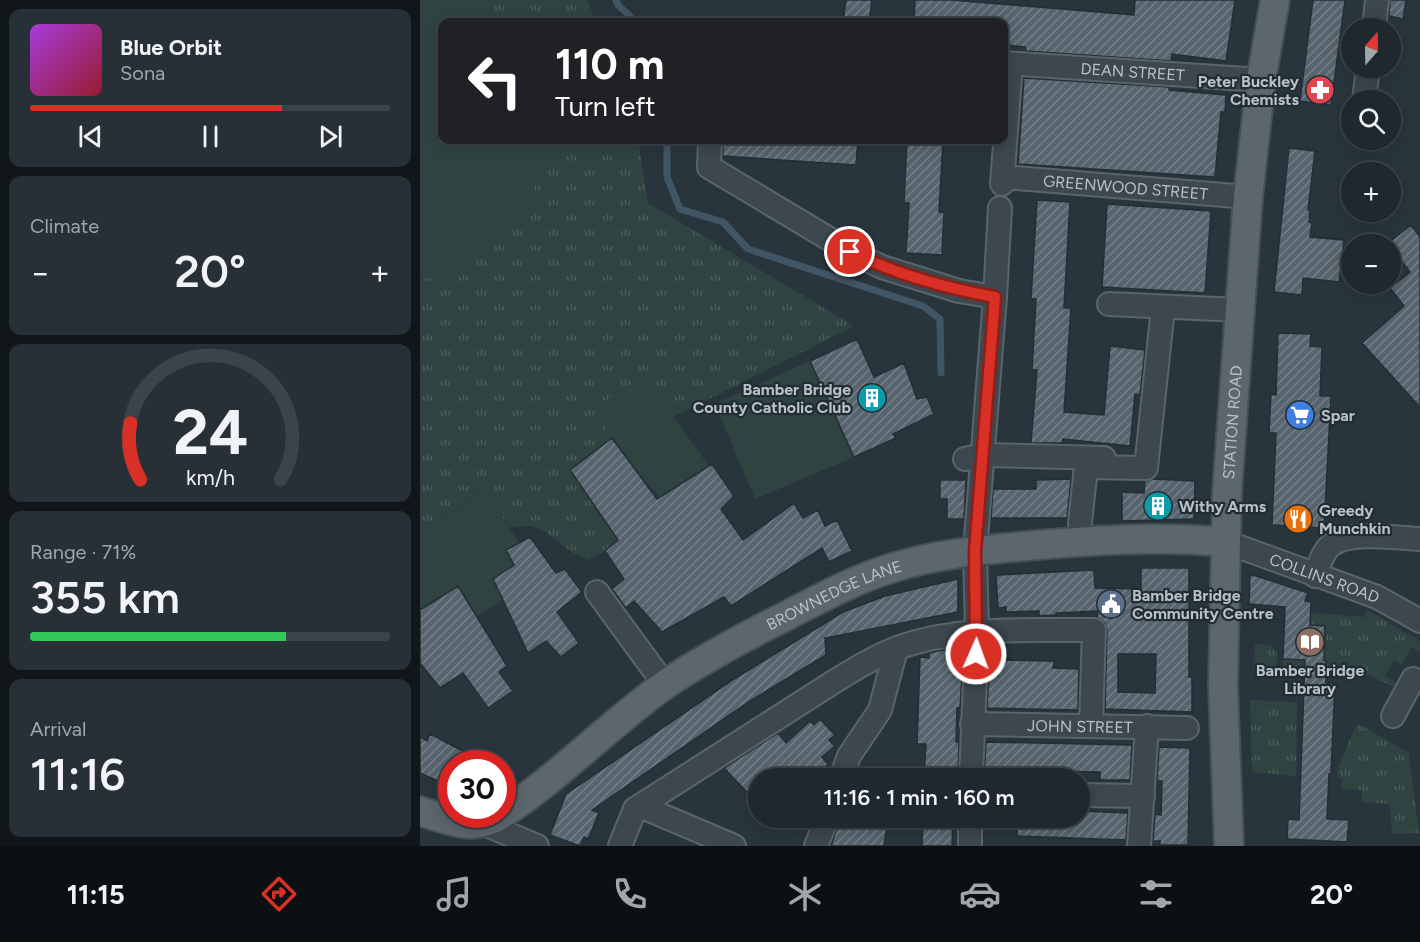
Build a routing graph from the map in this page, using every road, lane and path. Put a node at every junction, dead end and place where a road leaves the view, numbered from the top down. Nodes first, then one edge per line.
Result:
1 (1275, 0) edge
2 (1377, 0) edge
3 (1375, 18) edge
4 (1008, 63) edge
5 (1261, 80) junction
6 (710, 144) edge
7 (1004, 144) edge
8 (1248, 197) junction
9 (1000, 208) dead end
10 (995, 297) junction
11 (1109, 304) dead end
12 (1163, 308) junction
13 (1239, 310) junction
14 (974, 457) junction
15 (1130, 458) dead end
16 (1420, 539) edge
17 (1081, 541) junction
18 (1226, 542) junction
19 (975, 551) junction
20 (1315, 576) junction
21 (597, 592) dead end
22 (1420, 621) edge
23 (977, 631) junction
24 (896, 649) junction
25 (1409, 677) edge
26 (665, 685) junction
27 (1393, 716) dead end
28 (972, 724) junction
29 (1091, 725) junction
30 (1148, 726) junction
31 (1187, 728) dead end
32 (845, 768) edge
33 (971, 768) edge
34 (1090, 795) edge
35 (1143, 796) junction
36 (516, 805) edge
37 (640, 806) junction
38 (420, 811) edge
39 (438, 816) edge
40 (512, 828) edge
41 (823, 828) edge
42 (970, 828) edge
43 (537, 846) edge
44 (620, 846) edge
45 (734, 846) edge
46 (816, 846) edge
47 (970, 846) edge
48 (1139, 846) edge
49 (1228, 846) edge

1 - 5 main road, STATION ROAD
2 - 3 street
4 - 5 street, DEAN STREET
5 - 8 main road, STATION ROAD
6 - 10 street
7 - 8 street, GREENWOOD STREET
8 - 13 main road, STATION ROAD
9 - 10 street
10 - 14 street
11 - 12 street
12 - 13 street
12 - 17 street
13 - 18 main road, STATION ROAD
14 - 15 street
14 - 19 street
16 - 20 street
17 - 18 main road, BROWNEDGE LANE
17 - 19 main road, BROWNEDGE LANE
18 - 20 street, COLLINS ROAD
18 - 49 main road, STATION ROAD
19 - 23 street
19 - 26 main road, BROWNEDGE LANE
20 - 22 street, COLLINS ROAD
21 - 26 street
23 - 24 street
23 - 28 street
23 - 29 street
24 - 32 street
24 - 37 street
25 - 27 street
26 - 36 main road, BROWNEDGE LANE
28 - 29 street, JOHN STREET
28 - 33 street
29 - 30 street, JOHN STREET
30 - 31 street, JOHN STREET
30 - 35 street
34 - 35 street
35 - 48 street
37 - 44 street
37 - 45 street
38 - 39 main road
40 - 43 street
41 - 46 street
42 - 47 street

